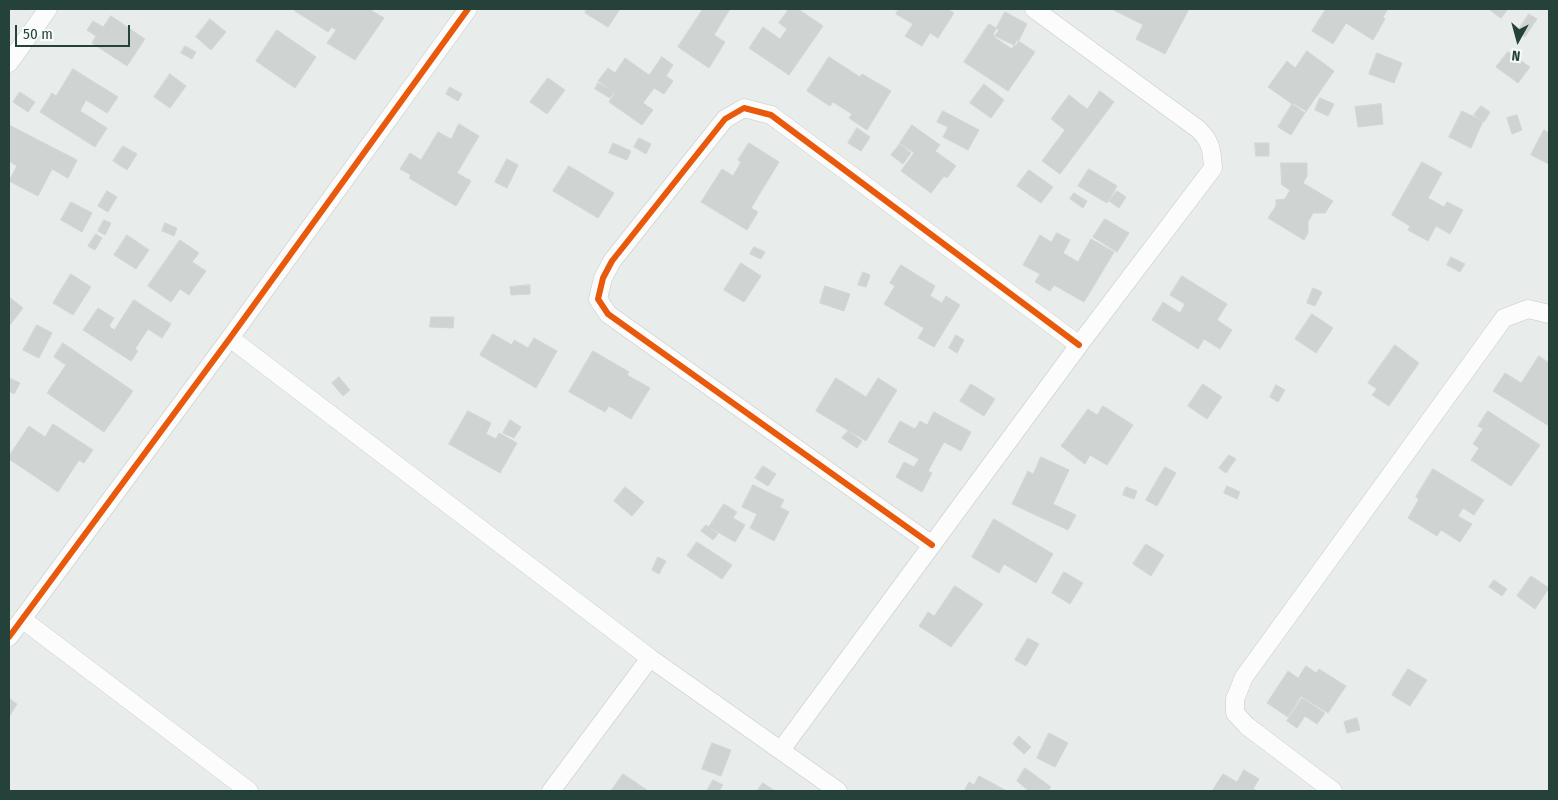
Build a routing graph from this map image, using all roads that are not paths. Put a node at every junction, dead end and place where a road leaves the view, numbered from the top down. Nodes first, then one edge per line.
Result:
1 (48, 9) edge
2 (468, 9) edge
3 (1034, 9) edge
4 (9, 63) edge
5 (1549, 314) edge
6 (230, 338) junction
7 (1079, 345) junction
8 (932, 545) junction
9 (22, 619) junction
10 (9, 637) edge
11 (650, 658) junction
12 (781, 750) junction
13 (238, 788) edge
14 (551, 791) edge
15 (838, 791) edge
16 (1333, 791) edge

1 - 4 street
2 - 6 street
3 - 7 street
5 - 16 street
6 - 9 street
6 - 11 street
7 - 8 street
7 - 8 street
8 - 12 street
9 - 10 street
9 - 13 street
11 - 12 street
11 - 14 street
12 - 15 street

